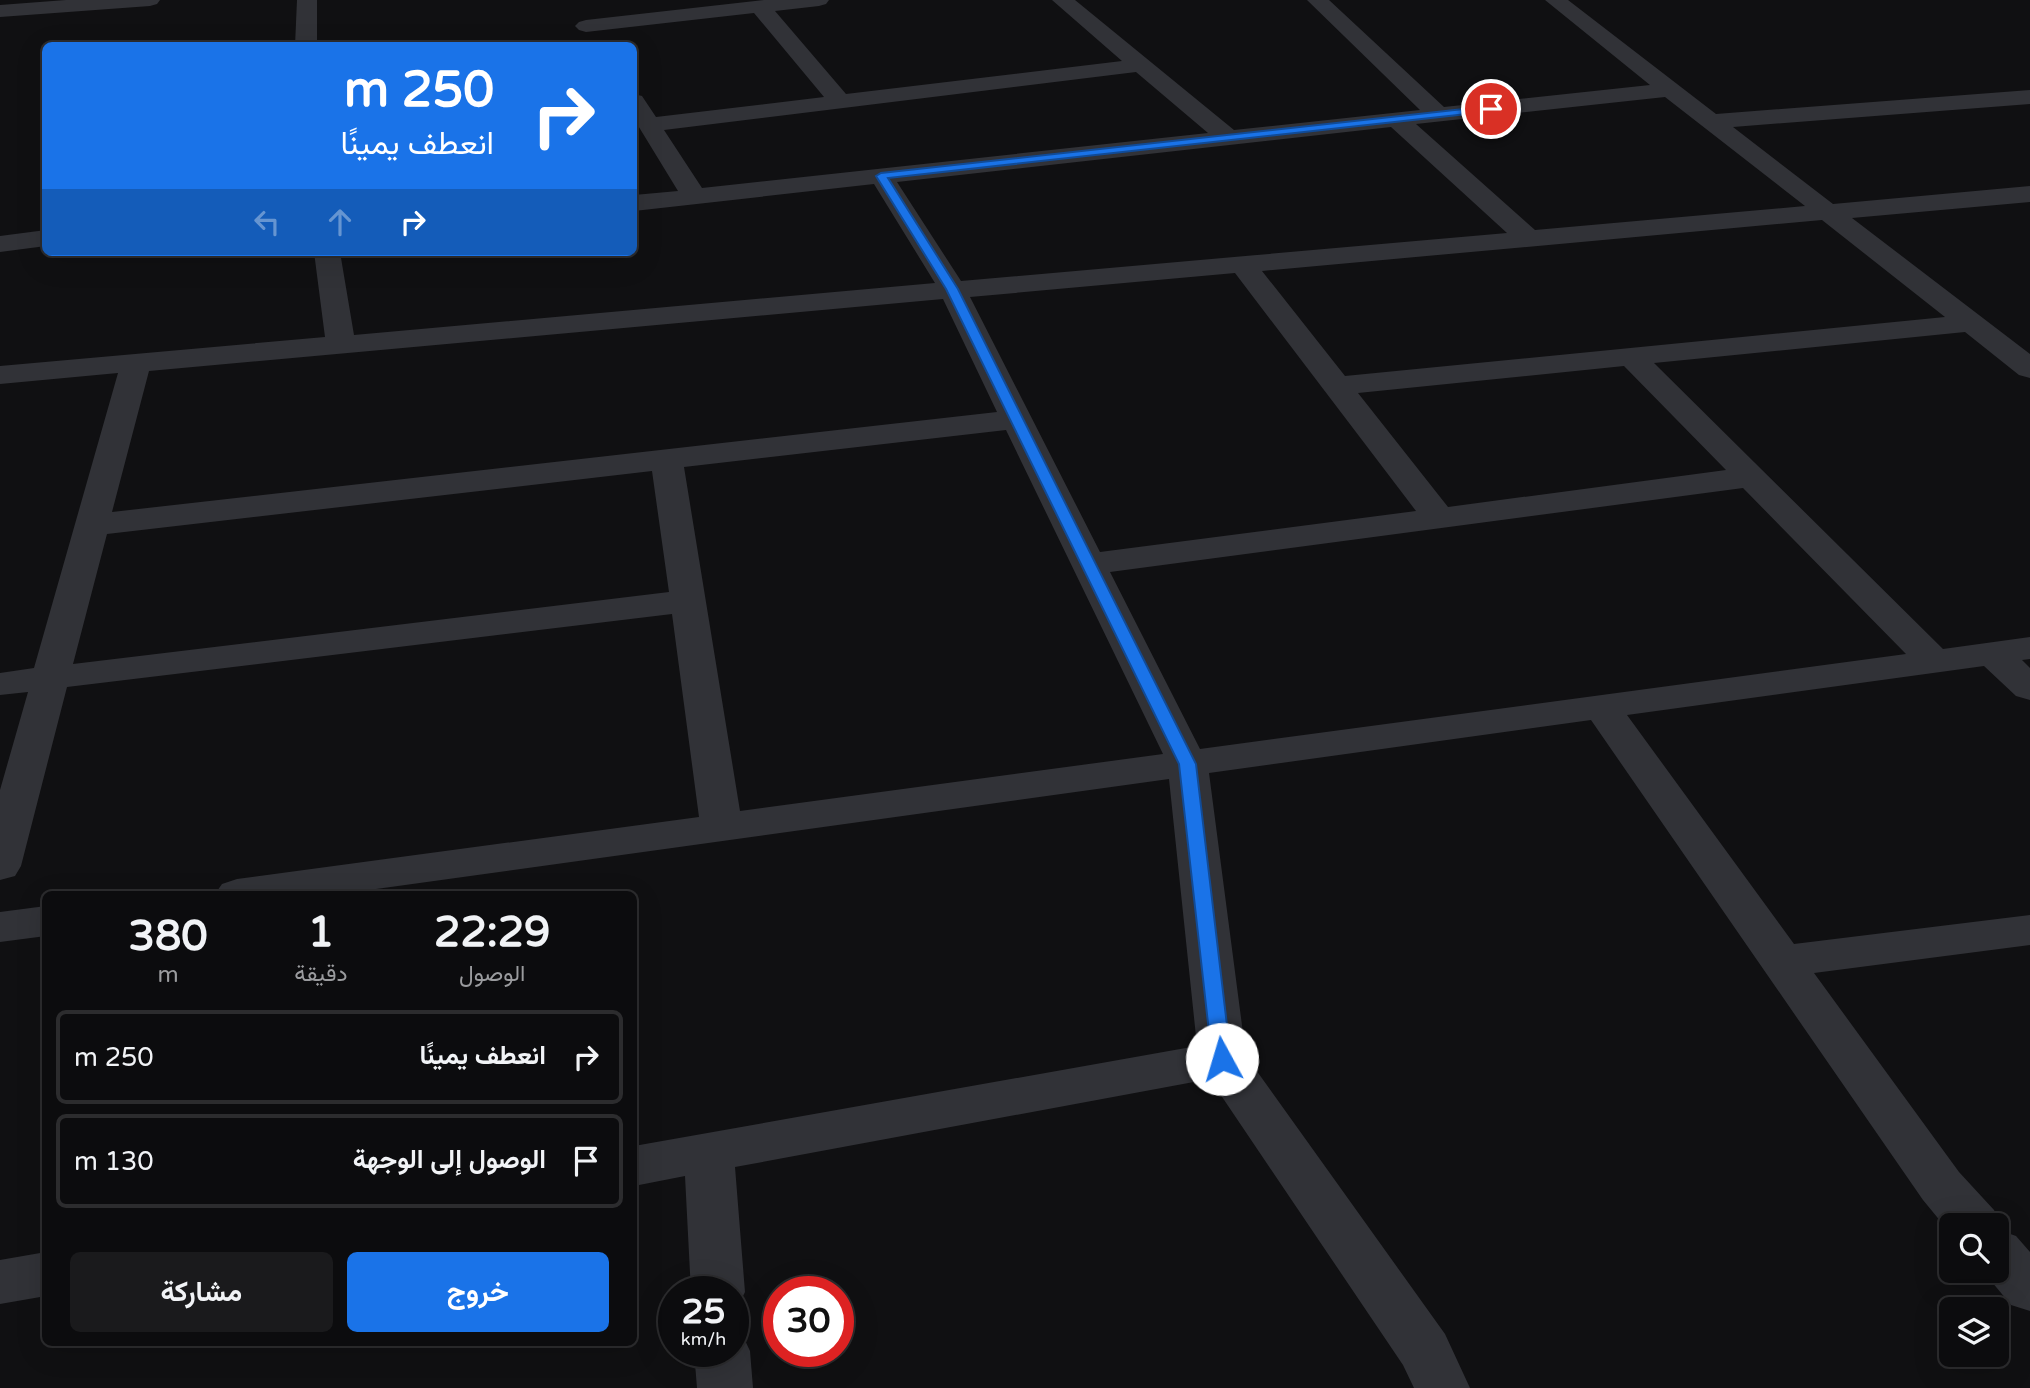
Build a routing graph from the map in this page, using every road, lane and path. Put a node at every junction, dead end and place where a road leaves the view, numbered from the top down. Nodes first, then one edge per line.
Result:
1 (150, 0) edge
2 (307, 0) edge
3 (819, 0) edge
4 (1062, 0) edge
5 (1317, 0) edge
6 (1556, 0) edge
7 (760, 7) junction
8 (640, 10) edge
9 (0, 11) edge
10 (306, 42) edge
11 (596, 42) edge
12 (1142, 65) junction
13 (1673, 89) junction
14 (2030, 97) edge
15 (840, 102) junction
16 (637, 105) edge
17 (1439, 115) junction
18 (1396, 120) junction
19 (1714, 121) junction
20 (649, 125) junction
21 (1229, 138) junction
22 (881, 176) junction
23 (2030, 194) edge
24 (694, 196) junction
25 (637, 203) edge
26 (1829, 211) junction
27 (42, 238) edge
28 (1528, 238) junction
29 (0, 244) edge
30 (328, 256) edge
31 (1242, 264) junction
32 (952, 289) junction
33 (1971, 323) junction
34 (341, 344) junction
35 (1632, 357) junction
36 (136, 362) junction
37 (2030, 369) edge
38 (0, 374) edge
39 (1337, 386) junction
40 (1017, 419) junction
41 (667, 459) junction
42 (1751, 477) junction
43 (1440, 518) junction
44 (92, 525) junction
45 (1089, 564) junction
46 (688, 601) junction
47 (2011, 650) edge
48 (1934, 661) junction
49 (51, 677) junction
50 (0, 684) edge
51 (2030, 688) edge
52 (1601, 706) junction
53 (1187, 764) junction
54 (722, 828) junction
55 (0, 866) edge
56 (259, 891) edge
57 (42, 921) edge
58 (0, 927) edge
59 (2030, 930) edge
60 (1782, 961) junction
61 (1222, 1059) junction
62 (709, 1153) junction
63 (637, 1165) edge
64 (1965, 1213) edge
65 (2009, 1265) edge
66 (42, 1275) edge
67 (717, 1276) edge
68 (0, 1282) edge
69 (2030, 1289) edge
70 (723, 1367) edge
71 (725, 1388) edge
72 (1442, 1388) edge

1 - 9 street
2 - 10 street
3 - 7 street
4 - 12 street
5 - 17 street
6 - 13 street
7 - 8 street
7 - 15 street
8 - 11 street
12 - 15 street
12 - 21 street
13 - 17 street
13 - 19 street
14 - 19 street
15 - 20 street
16 - 20 street
17 - 18 street
18 - 21 street
18 - 28 street
19 - 26 street
20 - 24 street
21 - 22 street
22 - 24 street
22 - 32 street
23 - 26 street
24 - 25 street
26 - 28 street
26 - 33 street
27 - 29 street
28 - 31 street
30 - 34 street
31 - 32 street
31 - 39 street
32 - 34 street
32 - 40 street
33 - 35 street
33 - 37 street
34 - 36 street
35 - 39 street
35 - 42 street
36 - 38 street
36 - 44 street
39 - 43 street
40 - 41 street
40 - 45 street
41 - 44 street
41 - 46 street
42 - 43 street
42 - 48 street
43 - 45 street
44 - 49 street
45 - 53 street
46 - 49 street
46 - 54 street
47 - 48 street
47 - 51 street
48 - 52 street
49 - 50 street
49 - 55 street
52 - 53 street
52 - 60 street
53 - 54 street
53 - 61 street
54 - 56 street
57 - 58 street
59 - 60 street
60 - 64 street
61 - 62 street
61 - 72 street
62 - 63 street
62 - 67 street
65 - 69 street
66 - 68 street
70 - 71 street

